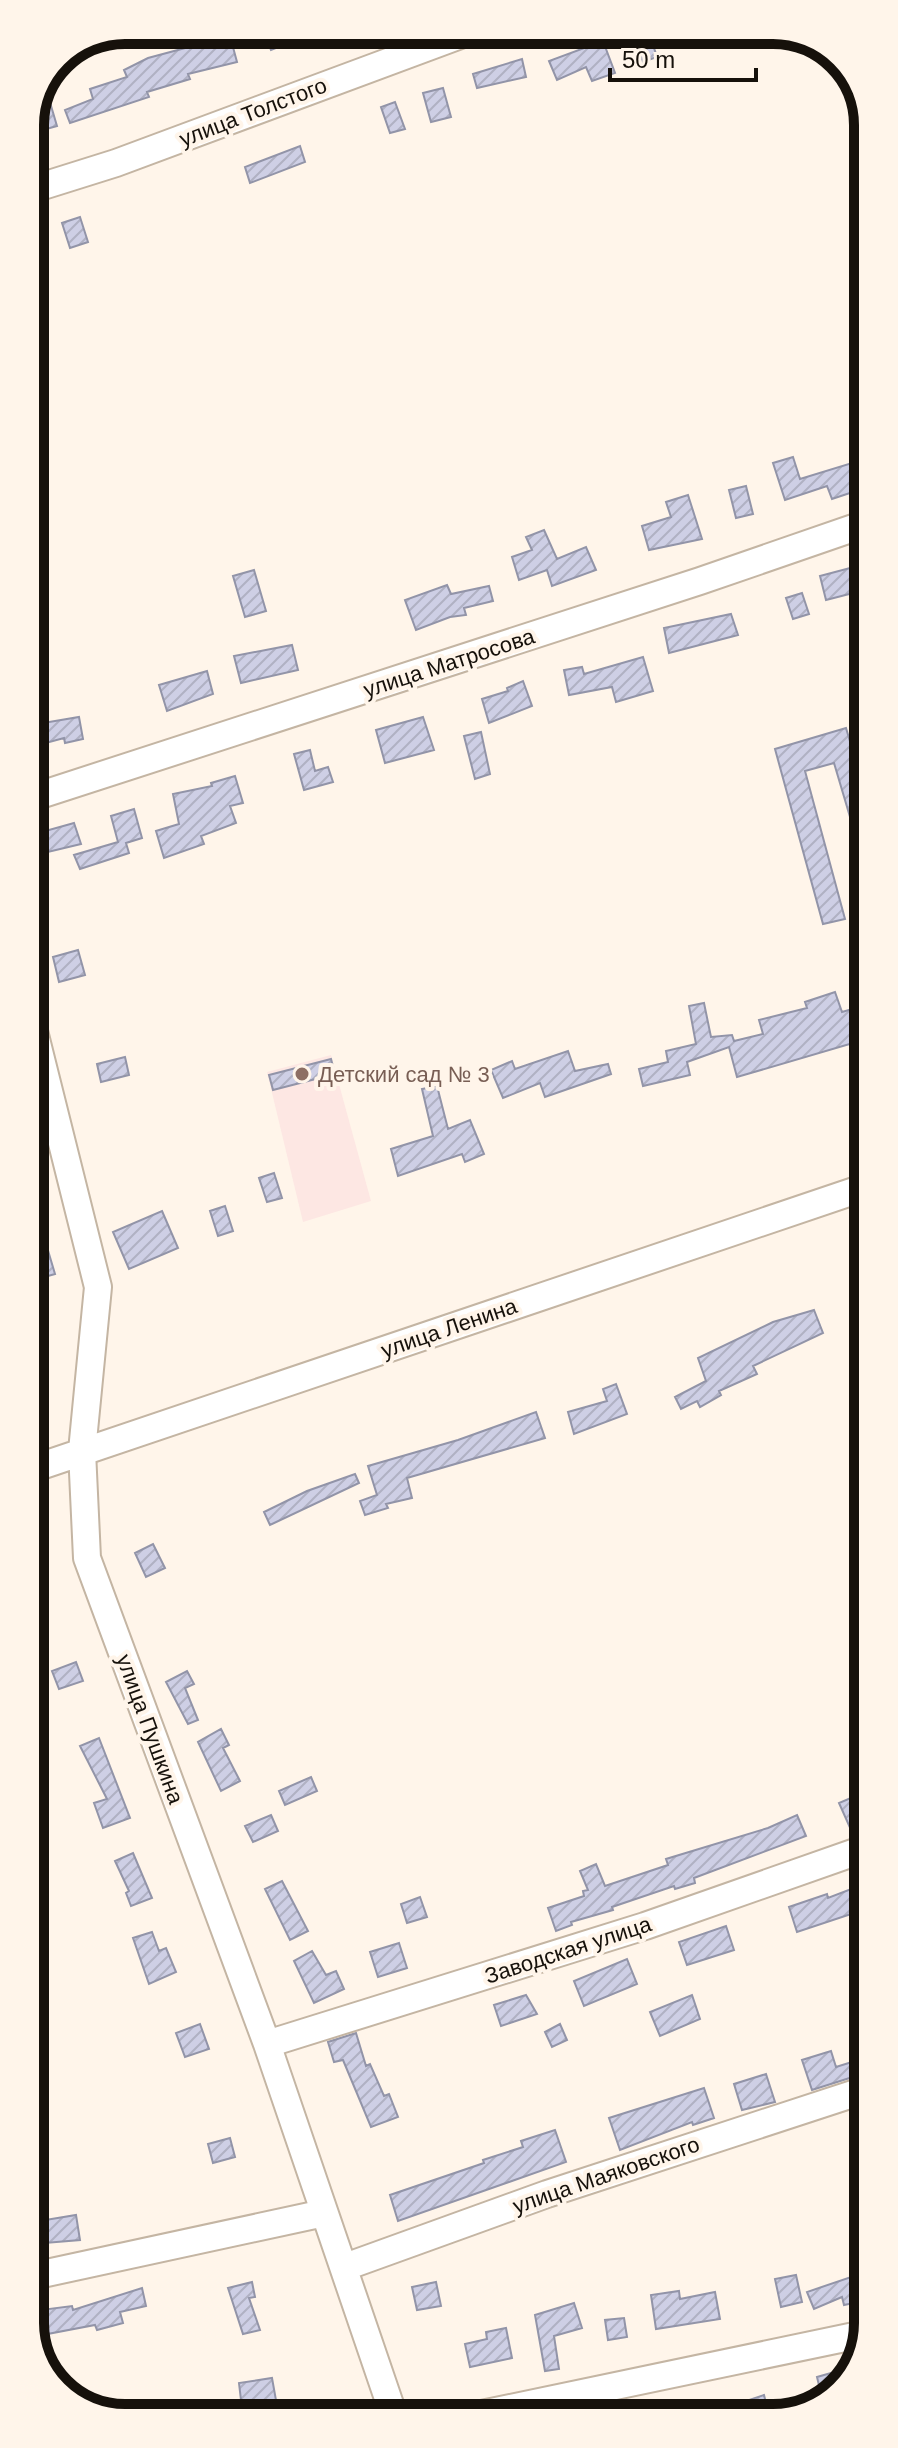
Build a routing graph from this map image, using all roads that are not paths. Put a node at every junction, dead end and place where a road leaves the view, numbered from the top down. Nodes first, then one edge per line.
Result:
1 (436, 44) edge
2 (44, 186) edge
3 (854, 528) edge
4 (44, 794) edge
5 (44, 1071) edge
6 (854, 1191) edge
7 (82, 1451) junction
8 (44, 1465) edge
9 (854, 1853) edge
10 (267, 2044) junction
11 (854, 2094) edge
12 (324, 2213) junction
13 (345, 2267) junction
14 (44, 2274) edge
15 (852, 2336) edge
16 (390, 2404) edge
17 (529, 2404) edge

1 - 2 street, улица Толстого
3 - 4 street, улица Матросова
5 - 7 street, улица Пушкина
6 - 7 street, улица Ленина
7 - 8 street, улица Ленина
7 - 10 street, улица Пушкина
9 - 10 street, Заводская улица
10 - 12 street, улица Пушкина
11 - 13 street, улица Маяковского
12 - 13 street, улица Пушкина
12 - 14 street
13 - 16 street, улица Пушкина
15 - 17 street

